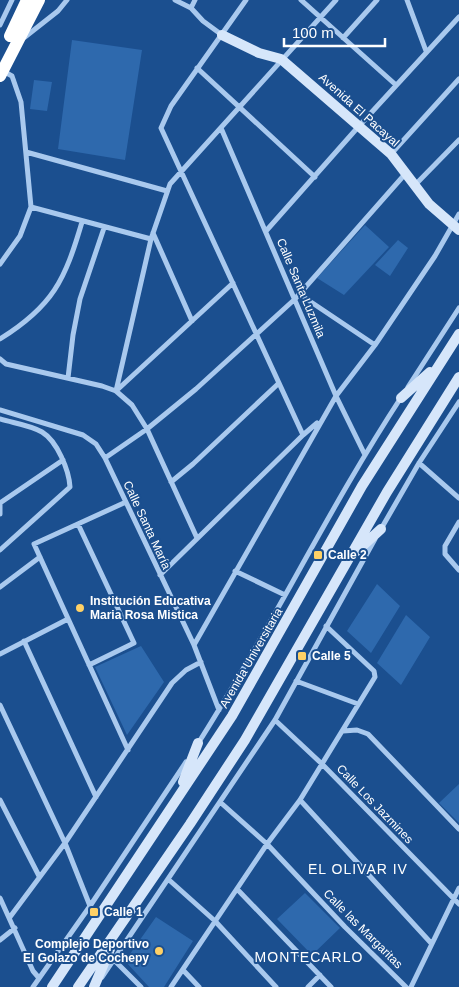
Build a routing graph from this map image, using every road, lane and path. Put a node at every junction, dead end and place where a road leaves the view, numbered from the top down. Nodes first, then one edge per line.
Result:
1 (12, 0) edge
2 (28, 0) edge
3 (39, 0) edge
4 (67, 0) edge
5 (175, 0) edge
6 (195, 0) edge
7 (246, 0) edge
8 (300, 0) edge
9 (336, 0) edge
10 (377, 0) edge
11 (407, 0) edge
12 (191, 8) junction
13 (320, 17) junction
14 (459, 18) edge
15 (0, 25) edge
16 (222, 35) junction
17 (343, 38) junction
18 (14, 46) junction
19 (426, 51) junction
20 (281, 60) junction
21 (197, 68) junction
22 (1, 73) edge
23 (459, 79) edge
24 (396, 85) junction
25 (238, 107) junction
26 (359, 126) junction
27 (221, 128) junction
28 (459, 140) edge
29 (26, 152) junction
30 (391, 154) junction
31 (181, 172) junction
32 (406, 173) junction
33 (315, 178) junction
34 (414, 185) junction
35 (167, 191) junction
36 (31, 207) junction
37 (459, 214) edge
38 (82, 222) junction
39 (455, 227) edge
40 (104, 228) junction
41 (266, 231) junction
42 (152, 236) junction
43 (0, 264) edge
44 (233, 283) junction
45 (298, 297) junction
46 (459, 308) edge
47 (192, 321) junction
48 (459, 334) edge
49 (256, 335) junction
50 (0, 339) edge
51 (375, 345) junction
52 (0, 361) edge
53 (441, 361) junction
54 (459, 377) edge
55 (68, 378) junction
56 (279, 383) junction
57 (116, 391) junction
58 (336, 396) junction
59 (401, 398) junction
60 (459, 402) edge
61 (0, 410) edge
62 (0, 419) edge
63 (322, 420) junction
64 (147, 429) junction
65 (304, 435) junction
66 (365, 456) junction
67 (105, 458) junction
68 (63, 460) junction
69 (419, 463) junction
70 (171, 482) junction
71 (459, 498) edge
72 (126, 502) junction
73 (0, 503) edge
74 (0, 514) edge
75 (459, 522) edge
76 (78, 524) junction
77 (381, 529) junction
78 (197, 538) junction
79 (0, 550) edge
80 (40, 557) junction
81 (349, 558) junction
82 (459, 570) edge
83 (235, 571) junction
84 (160, 575) junction
85 (0, 587) edge
86 (285, 596) junction
87 (68, 619) junction
88 (326, 626) junction
89 (24, 642) junction
90 (194, 645) junction
91 (0, 654) edge
92 (201, 662) junction
93 (89, 665) junction
94 (296, 681) junction
95 (358, 704) junction
96 (0, 705) edge
97 (219, 710) junction
98 (275, 720) junction
99 (343, 731) junction
100 (198, 743) junction
101 (128, 750) junction
102 (322, 764) junction
103 (96, 797) junction
104 (0, 800) edge
105 (300, 800) junction
106 (175, 802) junction
107 (220, 802) junction
108 (459, 829) edge
109 (65, 842) junction
110 (267, 844) junction
111 (39, 876) junction
112 (168, 880) junction
113 (459, 888) edge
114 (237, 889) junction
115 (0, 898) edge
116 (454, 898) junction
117 (459, 904) edge
118 (90, 906) junction
119 (10, 917) junction
120 (215, 920) junction
121 (119, 925) junction
122 (15, 928) junction
123 (0, 940) edge
124 (431, 943) junction
125 (114, 960) junction
126 (183, 970) junction
127 (320, 975) junction
128 (39, 978) junction
129 (33, 987) edge
130 (52, 987) edge
131 (78, 987) edge
132 (95, 987) edge
133 (142, 987) edge
134 (171, 987) edge
135 (199, 987) edge
136 (276, 987) edge
137 (308, 987) edge
138 (331, 987) edge
139 (406, 987) edge
140 (411, 987) edge

1 - 15 street
2 - 22 highway
3 - 18 highway
4 - 18 street
5 - 12 street
6 - 12 street
7 - 16 street
8 - 13 street
9 - 13 street
10 - 17 street
11 - 19 street
12 - 16 street
13 - 17 street
13 - 20 street
14 - 19 street
16 - 20 street, Avenida El Pacayal
16 - 21 street
17 - 24 street
18 - 22 highway
19 - 24 street
20 - 25 street
20 - 26 street, Avenida El Pacayal
21 - 25 street
21 - 31 street
22 - 29 street
23 - 30 street
24 - 26 street
25 - 27 street
25 - 33 street
26 - 30 street, Avenida El Pacayal
26 - 33 street
27 - 31 street
27 - 41 street, Calle Santa Luzmila
28 - 34 street
29 - 35 street
29 - 36 street
30 - 32 street, Avenida El Pacayal
31 - 35 street
31 - 44 street
32 - 34 street, Avenida El Pacayal
32 - 45 street
33 - 41 street
34 - 39 street, Avenida El Pacayal
35 - 42 street
36 - 38 street
36 - 43 street
37 - 39 street
38 - 40 street
38 - 50 street
39 - 51 street
40 - 42 street
40 - 55 street
41 - 45 street, Calle Santa Luzmila
42 - 47 street
42 - 57 street
44 - 47 street
44 - 49 street
45 - 49 street
45 - 51 street
45 - 58 street, Calle Santa Luzmila
46 - 59 street
47 - 57 street
48 - 53 street, Avenida Universitaria
49 - 56 street
49 - 64 street
51 - 58 street
52 - 55 street
53 - 59 street
53 - 106 street, Avenida Universitaria
54 - 81 street
55 - 57 street
56 - 65 street
56 - 70 street
57 - 64 street
58 - 63 street
58 - 66 street, Calle Santa Luzmila
59 - 66 street
60 - 69 street
61 - 67 street, Calle Santa María
62 - 68 street
63 - 65 street
63 - 83 street
64 - 67 street
64 - 70 street
65 - 78 street
66 - 86 street
67 - 72 street, Calle Santa María
68 - 73 street
68 - 79 street
69 - 71 street
69 - 77 street
70 - 78 street
72 - 76 street
72 - 84 street, Calle Santa María
73 - 74 street
75 - 82 street
76 - 80 street
76 - 93 street
77 - 81 street
77 - 88 street
78 - 84 street
80 - 85 street
80 - 87 street
81 - 121 street
83 - 86 street
83 - 90 street
84 - 90 street, Calle Santa María
86 - 97 street
87 - 89 street
87 - 93 street
88 - 94 street
88 - 95 street
89 - 91 street
89 - 103 street
90 - 92 street, Calle Santa María
92 - 97 street, Calle Santa María
92 - 101 street
93 - 101 street
94 - 95 street
94 - 98 street
95 - 99 street
96 - 109 street
97 - 100 street
98 - 102 street, Calle Los Jazmines
98 - 107 street
99 - 102 street
99 - 108 street
100 - 106 street
100 - 118 street
101 - 103 street
102 - 105 street
102 - 116 street, Calle Los Jazmines
103 - 109 street
104 - 111 street
105 - 110 street
105 - 124 street
106 - 130 street, Avenida Universitaria
107 - 110 street, Calle las Margaritas
107 - 112 street
109 - 111 street
109 - 118 street
110 - 114 street
110 - 139 street, Calle las Margaritas
111 - 119 street
112 - 120 street
112 - 125 street
113 - 116 street
114 - 120 street
114 - 127 street
115 - 119 street
116 - 117 street, Calle Los Jazmines
116 - 124 street
118 - 128 street
119 - 122 street
120 - 126 street
120 - 136 street
121 - 131 street
121 - 132 street
122 - 123 street
122 - 128 street
124 - 140 street
125 - 132 street
125 - 133 street
126 - 134 street
126 - 135 street
127 - 137 street
127 - 138 street
128 - 129 street

